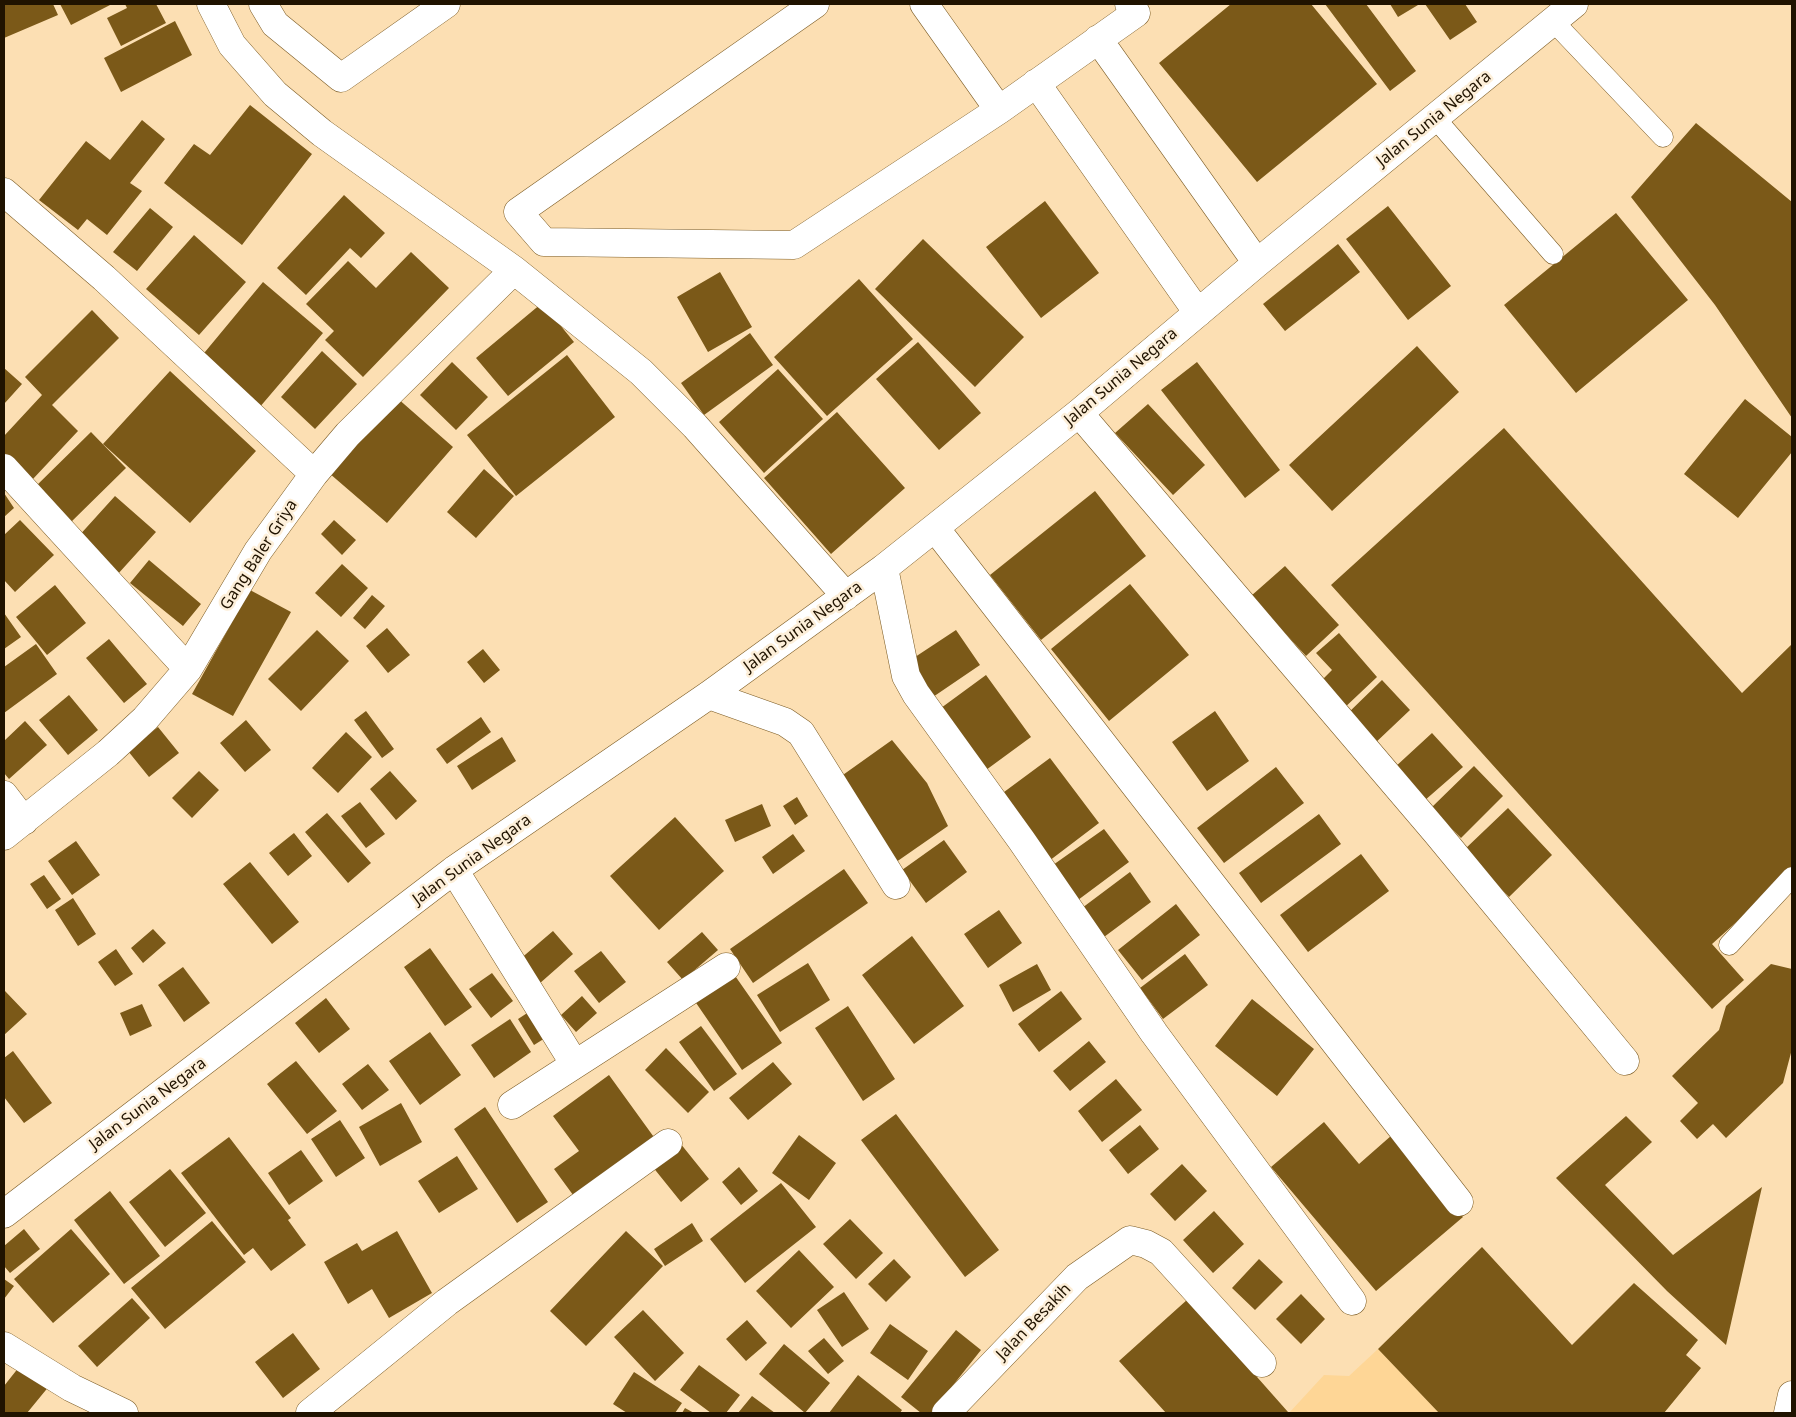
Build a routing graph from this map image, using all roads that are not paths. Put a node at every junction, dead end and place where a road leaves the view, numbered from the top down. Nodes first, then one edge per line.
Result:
1 (210, 4) edge
2 (263, 4) edge
3 (446, 4) edge
4 (815, 4) edge
5 (924, 4) edge
6 (1129, 4) edge
7 (1574, 4) edge
8 (1553, 21) junction
9 (1098, 39) junction
10 (1036, 83) junction
11 (999, 110) junction
12 (1435, 118) junction
13 (1663, 137) dead end
14 (4, 192) edge
15 (1553, 254) dead end
16 (1257, 263) junction
17 (514, 270) junction
18 (1198, 313) junction
19 (1079, 413) junction
20 (4, 468) edge
21 (314, 474) junction
22 (935, 528) junction
23 (884, 568) junction
24 (846, 596) junction
25 (188, 669) junction
26 (710, 695) junction
27 (4, 795) edge
28 (14, 829) edge
29 (454, 870) junction
30 (1792, 877) edge
31 (896, 885) dead end
32 (1729, 945) dead end
33 (726, 967) dead end
34 (1625, 1061) dead end
35 (574, 1064) junction
36 (512, 1105) dead end
37 (668, 1143) dead end
38 (1460, 1202) dead end
39 (4, 1214) edge
40 (1352, 1301) dead end
41 (4, 1346) edge
42 (1262, 1363) dead end
43 (1792, 1395) edge
44 (124, 1413) edge
45 (310, 1413) edge
46 (946, 1413) edge
47 (1788, 1413) edge

1 - 17 main road
2 - 3 main road
4 - 11 main road
5 - 11 main road
6 - 9 main road
7 - 8 main road, Jalan Sunia Negara
8 - 12 main road, Jalan Sunia Negara
8 - 13 lane
9 - 10 main road
9 - 16 main road
10 - 11 main road
10 - 18 main road
12 - 15 lane
12 - 16 main road, Jalan Sunia Negara
14 - 21 main road
16 - 18 main road, Jalan Sunia Negara
17 - 21 main road, Gang Baler Griya
17 - 24 main road
18 - 19 main road, Jalan Sunia Negara
19 - 22 main road, Jalan Sunia Negara
19 - 34 main road
20 - 25 main road
21 - 25 main road, Gang Baler Griya
22 - 23 main road, Jalan Sunia Negara
22 - 38 main road
23 - 24 main road, Jalan Sunia Negara
23 - 40 main road
24 - 26 main road, Jalan Sunia Negara
25 - 28 main road, Gang Baler Griya
26 - 29 main road, Jalan Sunia Negara
26 - 31 main road
27 - 28 main road
29 - 35 main road
29 - 39 main road, Jalan Sunia Negara
30 - 32 lane
33 - 35 main road
35 - 36 main road
37 - 45 main road
41 - 44 main road
42 - 46 main road, Jalan Besakih
43 - 47 main road

